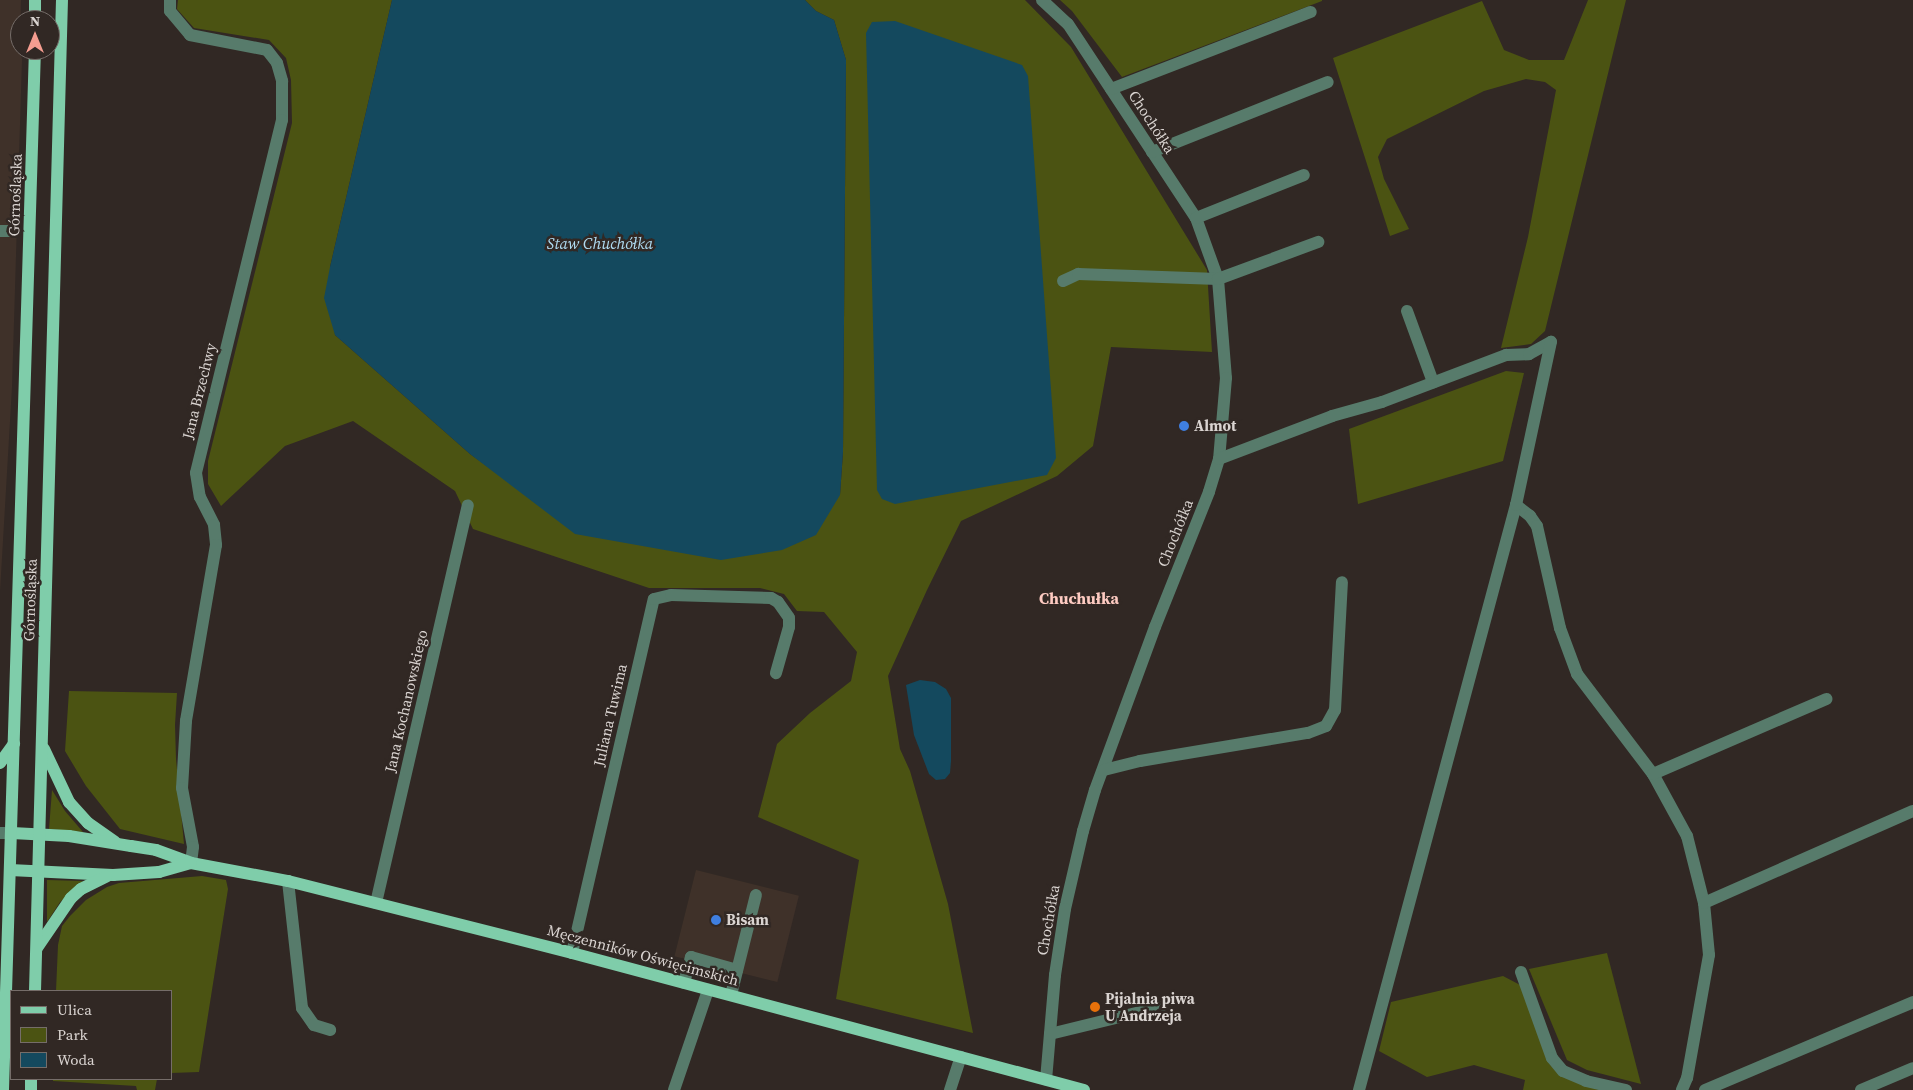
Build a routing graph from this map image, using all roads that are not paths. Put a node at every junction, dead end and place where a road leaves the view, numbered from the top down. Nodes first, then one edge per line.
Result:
1 (62, 0) edge
2 (170, 0) edge
3 (1042, 0) edge
4 (1311, 12) dead end
5 (35, 60) edge
6 (1328, 82) dead end
7 (1111, 89) junction
8 (1152, 152) junction
9 (1304, 175) dead end
10 (1196, 218) junction
11 (1318, 242) dead end
12 (1218, 279) junction
13 (1063, 281) dead end
14 (1408, 311) dead end
15 (1433, 382) junction
16 (1219, 459) junction
17 (1516, 505) junction
18 (468, 506) dead end
19 (1342, 582) dead end
20 (776, 673) dead end
21 (1826, 699) dead end
22 (14, 744) junction
23 (43, 747) junction
24 (0, 763) edge
25 (1104, 770) junction
26 (1653, 774) junction
27 (1913, 811) edge
28 (6, 833) edge
29 (40, 834) junction
30 (117, 844) junction
31 (191, 863) junction
32 (5, 869) edge
33 (38, 872) junction
34 (113, 875) junction
35 (288, 881) junction
36 (756, 895) dead end
37 (376, 903) junction
38 (1704, 903) junction
39 (0, 943) edge
40 (36, 949) junction
41 (572, 953) junction
42 (7, 963) junction
43 (737, 970) junction
44 (1521, 972) dead end
45 (684, 983) junction
46 (35, 990) edge
47 (708, 990) junction
48 (731, 995) junction
49 (1913, 1002) edge
50 (1161, 1007) dead end
51 (330, 1030) dead end
52 (1050, 1034) junction
53 (961, 1057) junction
54 (1913, 1068) edge
55 (1046, 1080) junction
56 (3, 1090) edge
57 (674, 1090) edge
58 (950, 1090) edge
59 (1084, 1090) edge
60 (1360, 1090) edge
61 (1626, 1090) edge
62 (1682, 1090) edge
63 (1705, 1090) edge
64 (1861, 1090) edge

1 - 23 main road, Górnośląska
2 - 31 street, Jana Brzechwy
3 - 7 street, Chochółka
4 - 7 street
5 - 22 main road, Górnośląska
6 - 8 street
7 - 8 street, Chochółka
8 - 10 street, Chochółka
9 - 10 street
10 - 12 street, Chochółka
11 - 12 street
12 - 13 street
12 - 16 street, Chochółka
14 - 15 street
15 - 16 street
15 - 17 street
16 - 25 street, Chochółka
17 - 26 street
17 - 60 street
18 - 37 street, Jana Kochanowskiego
19 - 25 street
20 - 41 street, Juliana Tuwima
21 - 26 street
22 - 24 main road
22 - 28 main road, Górnośląska
23 - 29 main road, Górnośląska
23 - 30 main road
25 - 52 street, Chochółka
26 - 38 street
27 - 38 street
28 - 29 main road, Męczenników Oświęcimskich
28 - 32 main road, Górnośląska
29 - 30 main road, Męczenników Oświęcimskich
29 - 33 main road, Górnośląska
30 - 31 main road, Męczenników Oświęcimskich
31 - 34 main road, Męczenników Oświęcimskich
31 - 35 main road, Męczenników Oświęcimskich
32 - 33 main road, Męczenników Oświęcimskich
32 - 42 main road, Górnośląska
33 - 34 main road, Męczenników Oświęcimskich
33 - 40 main road, Górnośląska
34 - 40 main road
35 - 37 main road, Męczenników Oświęcimskich
35 - 51 street
36 - 43 street
37 - 41 main road, Męczenników Oświęcimskich
38 - 62 street
39 - 42 main road
40 - 46 main road, Górnośląska
41 - 45 main road, Męczenników Oświęcimskich
42 - 56 main road, Górnośląska
43 - 45 street
43 - 48 street
44 - 61 street
45 - 47 main road, Męczenników Oświęcimskich
47 - 48 main road, Męczenników Oświęcimskich
47 - 57 street
48 - 53 main road, Męczenników Oświęcimskich
49 - 63 street
50 - 52 street
52 - 55 street, Chochółka
53 - 55 main road, Męczenników Oświęcimskich
53 - 58 street
54 - 64 street
55 - 59 main road, Męczenników Oświęcimskich

